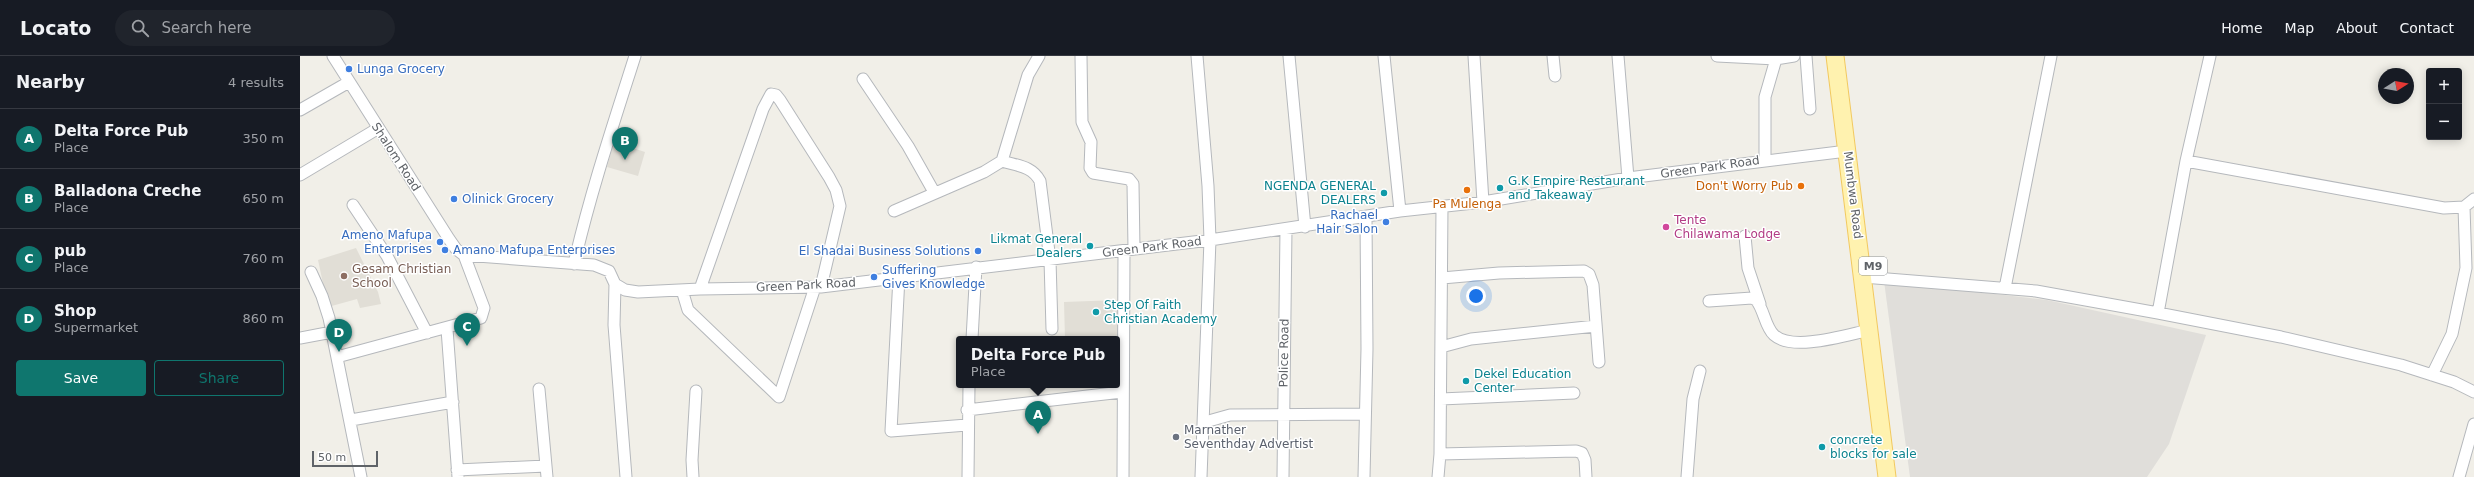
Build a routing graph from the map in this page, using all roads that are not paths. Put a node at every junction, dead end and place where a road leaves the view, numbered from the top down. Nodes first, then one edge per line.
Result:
1 (333, 56) edge
2 (635, 56) edge
3 (1039, 56) edge
4 (1081, 56) edge
5 (1197, 56) edge
6 (1289, 56) edge
7 (1384, 56) edge
8 (1474, 56) edge
9 (1552, 56) edge
10 (1618, 56) edge
11 (1717, 56) edge
12 (1794, 56) edge
13 (1806, 56) edge
14 (1835, 56) edge
15 (1847, 56) edge
16 (2051, 56) edge
17 (2210, 56) edge
18 (1776, 59) junction
19 (1555, 76) dead end
20 (863, 80) dead end
21 (350, 82) junction
22 (1810, 109) dead end
23 (300, 110) edge
24 (377, 129) junction
25 (1847, 150) junction
26 (1765, 160) junction
27 (1002, 161) junction
28 (2186, 161) junction
29 (300, 175) edge
30 (1628, 178) junction
31 (934, 192) junction
32 (2474, 199) edge
33 (1483, 202) junction
34 (353, 205) dead end
35 (1442, 207) junction
36 (2464, 208) junction
37 (894, 211) dead end
38 (1400, 211) junction
39 (1366, 217) junction
40 (1305, 227) junction
41 (1286, 229) junction
42 (1745, 236) dead end
43 (1210, 240) junction
44 (1129, 250) junction
45 (464, 255) junction
46 (1050, 260) junction
47 (574, 264) junction
48 (976, 267) junction
49 (311, 272) dead end
50 (1869, 276) junction
51 (899, 277) junction
52 (1442, 278) junction
53 (615, 284) junction
54 (818, 287) junction
55 (2005, 288) junction
56 (700, 289) junction
57 (682, 290) junction
58 (1709, 301) dead end
59 (1760, 304) junction
60 (2158, 313) junction
61 (1596, 326) junction
62 (447, 329) junction
63 (1052, 329) dead end
64 (1870, 330) junction
65 (332, 332) junction
66 (427, 333) junction
67 (972, 336) edge
68 (300, 338) edge
69 (1441, 347) junction
70 (338, 357) junction
71 (1599, 362) dead end
72 (1700, 371) dead end
73 (2432, 375) junction
74 (1880, 376) junction
75 (969, 388) edge
76 (539, 389) dead end
77 (696, 391) dead end
78 (1122, 392) junction
79 (2474, 392) edge
80 (1574, 394) dead end
81 (1440, 399) junction
82 (453, 402) junction
83 (967, 410) junction
84 (1283, 413) junction
85 (1365, 414) junction
86 (351, 420) junction
87 (1204, 422) junction
88 (2474, 424) edge
89 (967, 425) junction
90 (1440, 454) junction
91 (546, 472) edge
92 (458, 474) edge
93 (361, 477) edge
94 (626, 477) edge
95 (693, 477) edge
96 (968, 477) edge
97 (1123, 477) edge
98 (1201, 477) edge
99 (1283, 477) edge
100 (1364, 477) edge
101 (1438, 477) edge
102 (1586, 477) edge
103 (1687, 477) edge
104 (1887, 477) edge
105 (1898, 477) edge
106 (2459, 477) edge

1 - 21 street, Shalom Road
2 - 47 street
3 - 27 street
4 - 44 street
5 - 43 street
6 - 40 street
7 - 38 street
8 - 33 street
9 - 19 street
10 - 30 street
11 - 18 street
12 - 18 street
13 - 22 street
14 - 25 main road, Mumbwa Road / M9
15 - 50 main road, Mumbwa Road / M9
16 - 55 street
17 - 28 street
18 - 26 street
20 - 31 street
21 - 23 street
21 - 24 street, Shalom Road
24 - 29 street
24 - 45 street, Shalom Road
25 - 26 street, Green Park Road
25 - 50 main road, Mumbwa Road / M9
26 - 30 street, Green Park Road
27 - 31 street
27 - 46 street
28 - 36 street
28 - 60 street
30 - 33 street, Green Park Road
31 - 37 street
32 - 36 street
33 - 35 street, Green Park Road
34 - 66 street
35 - 38 street, Green Park Road
35 - 52 street
36 - 73 street
38 - 39 street, Green Park Road
39 - 40 street, Green Park Road
39 - 85 street
40 - 41 street, Green Park Road
41 - 43 street, Green Park Road
41 - 84 street, Police Road
42 - 59 street
43 - 44 street, Green Park Road
43 - 87 street
44 - 46 street, Green Park Road
44 - 78 street
45 - 47 street
45 - 62 street
46 - 48 street, Green Park Road
46 - 63 street
47 - 53 street
48 - 51 street, Green Park Road
48 - 67 street
49 - 65 street
50 - 55 street
50 - 64 main road, Mumbwa Road / M9
50 - 74 main road, Mumbwa Road / M9
51 - 54 street, Green Park Road
51 - 89 street
52 - 61 street
52 - 69 street
53 - 57 street, Green Park Road
53 - 94 street
54 - 56 street, Green Park Road
54 - 56 street
54 - 57 street
55 - 60 street
56 - 57 street, Green Park Road
58 - 59 street
59 - 64 street
60 - 73 street
61 - 69 street
61 - 71 street
62 - 66 street
62 - 82 street
64 - 74 main road, Mumbwa Road / M9
65 - 68 street
65 - 70 street
66 - 70 street
69 - 81 street
70 - 86 street
72 - 103 street
73 - 79 street
74 - 104 main road, Mumbwa Road / M9
74 - 105 main road, Mumbwa Road / M9
75 - 83 street
76 - 91 street
77 - 95 street
78 - 83 street
78 - 97 street
80 - 81 street
81 - 90 street
82 - 86 street
82 - 92 street
83 - 89 street
84 - 85 street
84 - 87 street
84 - 99 street, Police Road
85 - 100 street
86 - 93 street
87 - 98 street
88 - 106 street
89 - 96 street
90 - 101 street
90 - 102 street
91 - 92 street

